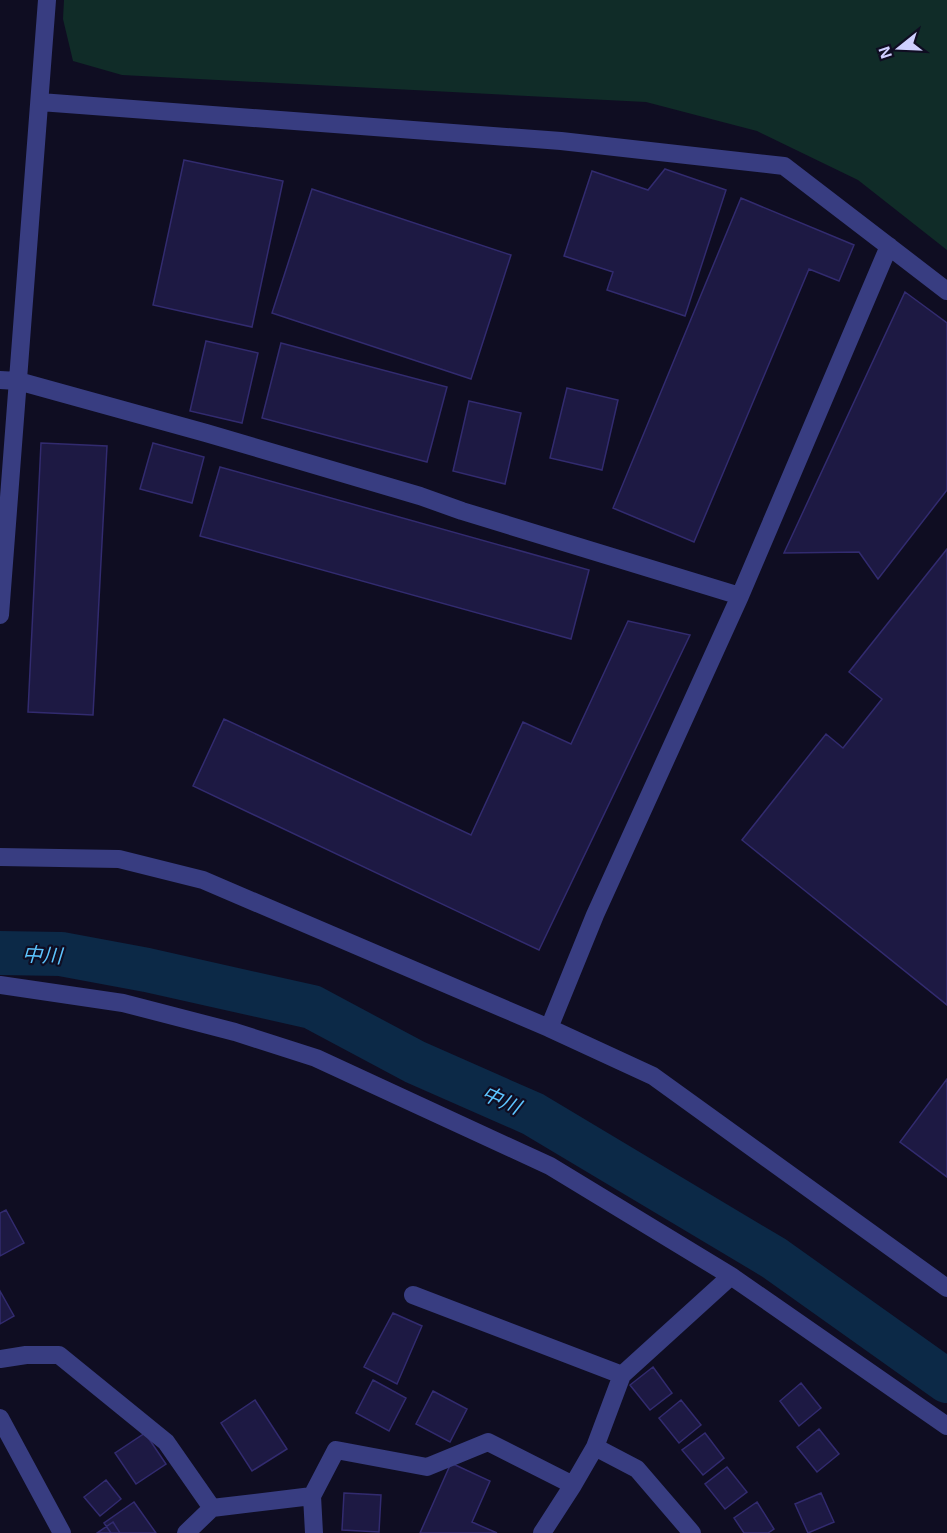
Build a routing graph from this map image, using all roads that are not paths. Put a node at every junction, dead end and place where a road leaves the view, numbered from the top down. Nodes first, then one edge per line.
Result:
1 (47, 0) edge
2 (40, 102) junction
3 (889, 246) junction
4 (947, 291) edge
5 (9, 381) edge
6 (740, 596) junction
7 (0, 615) edge
8 (0, 857) edge
9 (0, 986) edge
10 (549, 1028) junction
11 (731, 1276) junction
12 (947, 1288) edge
13 (412, 1295) dead end
14 (0, 1359) edge
15 (622, 1375) junction
16 (0, 1418) edge
17 (947, 1426) edge
18 (595, 1447) junction
19 (573, 1485) junction
20 (312, 1496) junction
21 (212, 1509) junction
22 (62, 1533) edge
23 (186, 1533) edge
24 (314, 1533) edge
25 (542, 1533) edge
26 (692, 1533) edge

1 - 2 street
2 - 3 street
2 - 5 street
3 - 4 street
3 - 6 street
5 - 6 street
5 - 7 street
6 - 10 street
8 - 10 street
9 - 11 street
10 - 12 street
11 - 15 street
11 - 17 street
13 - 15 street
14 - 21 street
15 - 18 street
16 - 22 street
18 - 19 street
18 - 26 street
19 - 20 street
19 - 25 street
20 - 21 street
20 - 24 street
21 - 23 street

